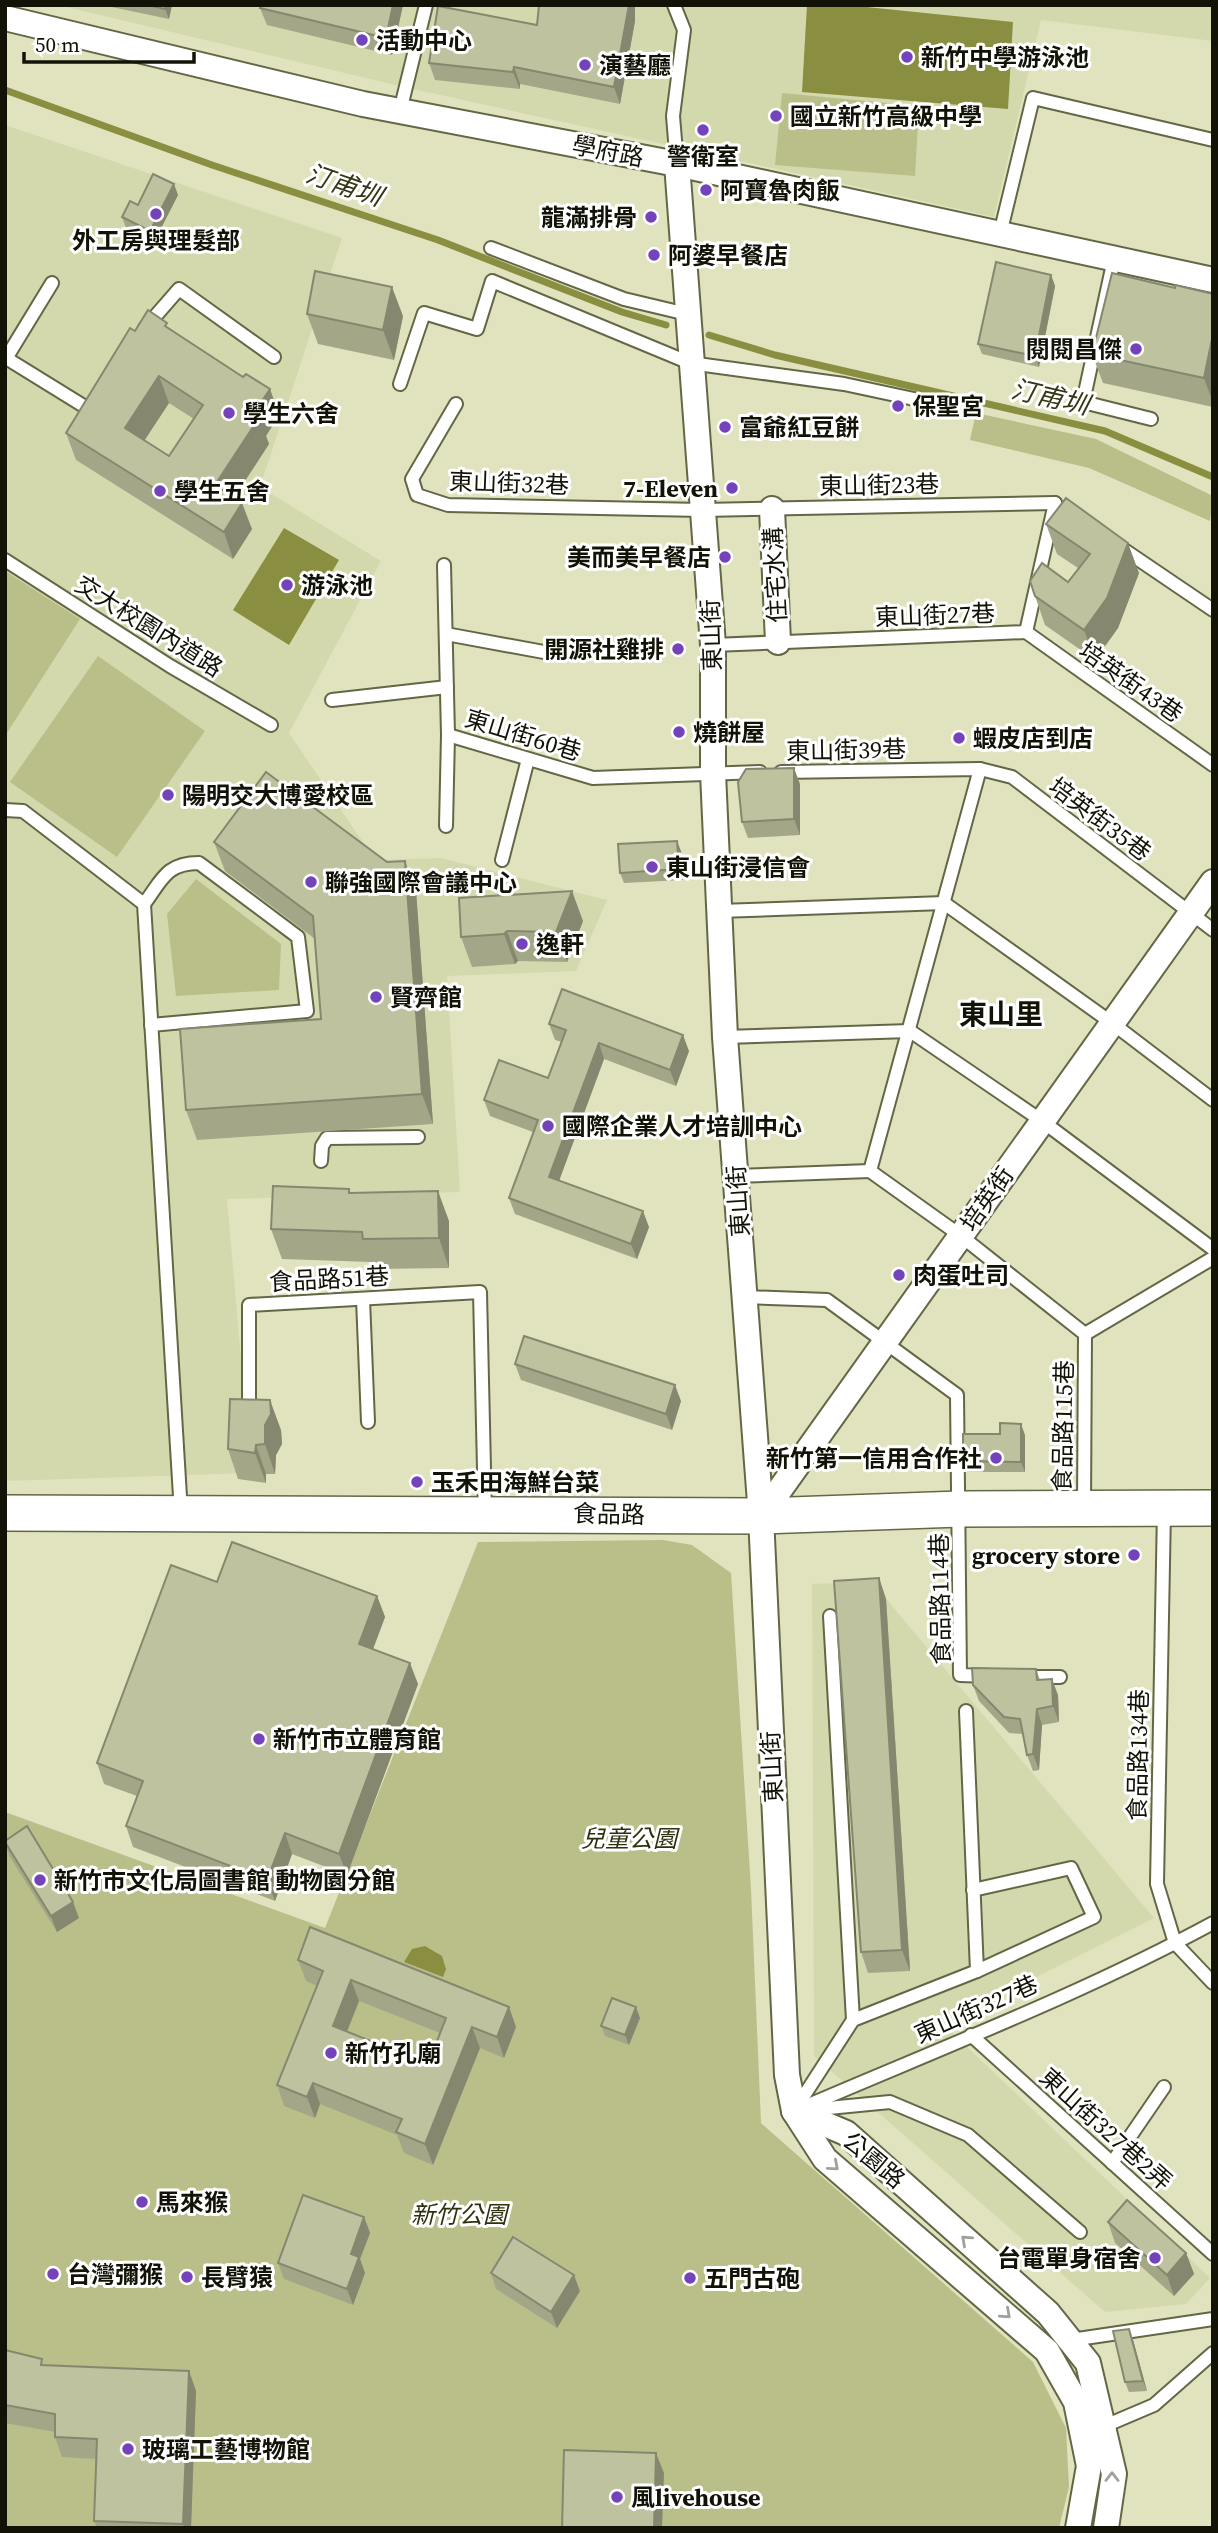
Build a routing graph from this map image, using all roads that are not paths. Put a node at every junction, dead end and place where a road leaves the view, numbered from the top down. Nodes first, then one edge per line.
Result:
1 (426, 5) edge
2 (674, 5) edge
3 (5, 18) edge
4 (400, 111) junction
5 (1213, 139) edge
6 (677, 164) junction
7 (1000, 234) junction
8 (491, 248) dead end
9 (1114, 259) junction
10 (1213, 280) edge
11 (52, 284) dead end
12 (687, 313) junction
13 (134, 345) edge
14 (274, 357) dead end
15 (6, 359) edge
16 (691, 363) junction
17 (400, 384) dead end
18 (102, 402) edge
19 (928, 402) dead end
20 (456, 404) dead end
21 (1151, 419) dead end
22 (1061, 507) joint
23 (772, 509) junction
24 (703, 510) junction
25 (1111, 541) edge
26 (5, 559) edge
27 (444, 565) dead end
28 (1213, 610) edge
29 (1026, 632) junction
30 (446, 634) junction
31 (778, 642) junction
32 (713, 645) junction
33 (560, 655) dead end
34 (447, 687) junction
35 (332, 699) dead end
36 (271, 725) dead end
37 (448, 735) junction
38 (528, 759) junction
39 (1213, 765) edge
40 (980, 769) junction
41 (713, 773) junction
42 (5, 810) edge
43 (446, 826) dead end
44 (502, 860) dead end
45 (1213, 881) edge
46 (944, 903) junction
47 (144, 904) junction
48 (719, 911) junction
49 (1190, 914) junction
50 (1213, 930) edge
51 (1112, 1023) junction
52 (151, 1025) junction
53 (910, 1031) junction
54 (725, 1037) junction
55 (1213, 1100) edge
56 (1042, 1121) junction
57 (418, 1137) dead end
58 (321, 1161) dead end
59 (870, 1171) junction
60 (736, 1176) junction
61 (961, 1236) junction
62 (1213, 1249) edge
63 (1213, 1258) edge
64 (745, 1297) junction
65 (363, 1299) junction
66 (1085, 1335) junction
67 (885, 1342) junction
68 (249, 1415) edge
69 (369, 1422) dead end
70 (1083, 1508) junction
71 (1213, 1508) edge
72 (960, 1509) junction
73 (1164, 1509) junction
74 (5, 1513) edge
75 (181, 1513) junction
76 (485, 1513) junction
77 (761, 1516) junction
78 (830, 1616) dead end
79 (1060, 1677) dead end
80 (965, 1711) dead end
81 (973, 1890) junction
82 (1213, 1923) edge
83 (1175, 1943) junction
84 (977, 1971) junction
85 (1213, 1983) edge
86 (853, 2020) junction
87 (971, 2035) junction
88 (1164, 2087) dead end
89 (794, 2111) junction
90 (1112, 2163) junction
91 (1080, 2232) dead end
92 (1213, 2254) edge
93 (1213, 2319) edge
94 (1070, 2340) junction
95 (1213, 2353) edge
96 (1094, 2430) junction
97 (1078, 2528) edge
98 (1106, 2528) edge

1 - 4 lane
2 - 6 lane
3 - 4 street, 學府路
4 - 6 street, 學府路
5 - 7 lane
6 - 7 street, 學府路
6 - 12 street, 東山街
7 - 9 street, 學府路
8 - 12 lane
9 - 10 street, 學府路
9 - 21 lane
11 - 15 lane
12 - 16 street, 東山街
13 - 14 lane
15 - 18 lane
16 - 17 lane
16 - 19 lane
16 - 24 street, 東山街
20 - 24 lane, 東山街32巷
22 - 23 lane, 東山街23巷
22 - 29 lane, 東山街27巷
23 - 24 lane, 東山街23巷
23 - 31 street, 住宅水溝
24 - 32 street, 東山街
25 - 28 lane
26 - 36 lane, 交大校園內道路
27 - 30 lane, 東山街60巷
29 - 31 lane, 東山街27巷
29 - 39 lane, 培英街43巷
30 - 33 lane
30 - 34 lane, 東山街60巷
31 - 32 lane, 東山街27巷
32 - 41 street, 東山街
34 - 35 lane
34 - 37 lane, 東山街60巷
37 - 38 lane, 東山街60巷
37 - 43 lane
38 - 41 lane, 東山街60巷
38 - 44 lane
40 - 41 lane, 東山街39巷
40 - 46 lane
40 - 49 lane, 培英街35巷
41 - 48 street, 東山街
42 - 47 lane
45 - 49 street, 培英街
46 - 48 lane
46 - 51 lane
46 - 53 lane
47 - 52 lane
47 - 52 lane
48 - 54 street, 東山街
49 - 50 lane, 培英街35巷
49 - 51 street, 培英街
51 - 55 lane
51 - 56 street, 培英街
52 - 75 lane
53 - 54 lane
53 - 56 lane
53 - 59 lane
54 - 60 street, 東山街
56 - 61 street, 培英街
56 - 62 lane
57 - 58 lane
59 - 60 lane
59 - 61 lane, 食品路115巷
60 - 64 street, 東山街
61 - 66 lane, 食品路115巷
61 - 67 street, 培英街
63 - 66 lane
64 - 67 lane
64 - 77 street, 東山街
65 - 68 lane, 食品路51巷
65 - 69 lane
65 - 76 lane, 食品路51巷
66 - 70 lane, 食品路115巷
67 - 72 lane
67 - 77 street, 培英街
70 - 72 street, 食品路
70 - 73 street, 食品路
71 - 73 street, 食品路
72 - 77 street, 食品路
72 - 79 lane, 食品路114巷
73 - 83 lane, 食品路134巷
74 - 75 street, 食品路
75 - 76 street, 食品路
76 - 77 street, 食品路
77 - 89 street, 東山街
78 - 86 lane
80 - 81 lane
81 - 84 lane
81 - 84 lane
82 - 83 lane, 東山街327巷
83 - 85 lane, 食品路134巷
83 - 87 lane, 東山街327巷
84 - 86 lane
86 - 89 lane
87 - 89 lane, 東山街327巷
87 - 90 lane, 東山街327巷2弄
88 - 90 lane
89 - 91 lane
94 -> 89 street, 公園路
89 -> 96 street, 公園路
90 - 92 lane, 東山街327巷2弄
93 - 94 lane
94 - 96 street, 公園路
95 - 96 lane
96 - 97 street, 公園路
98 -> 96 street, 公園路

